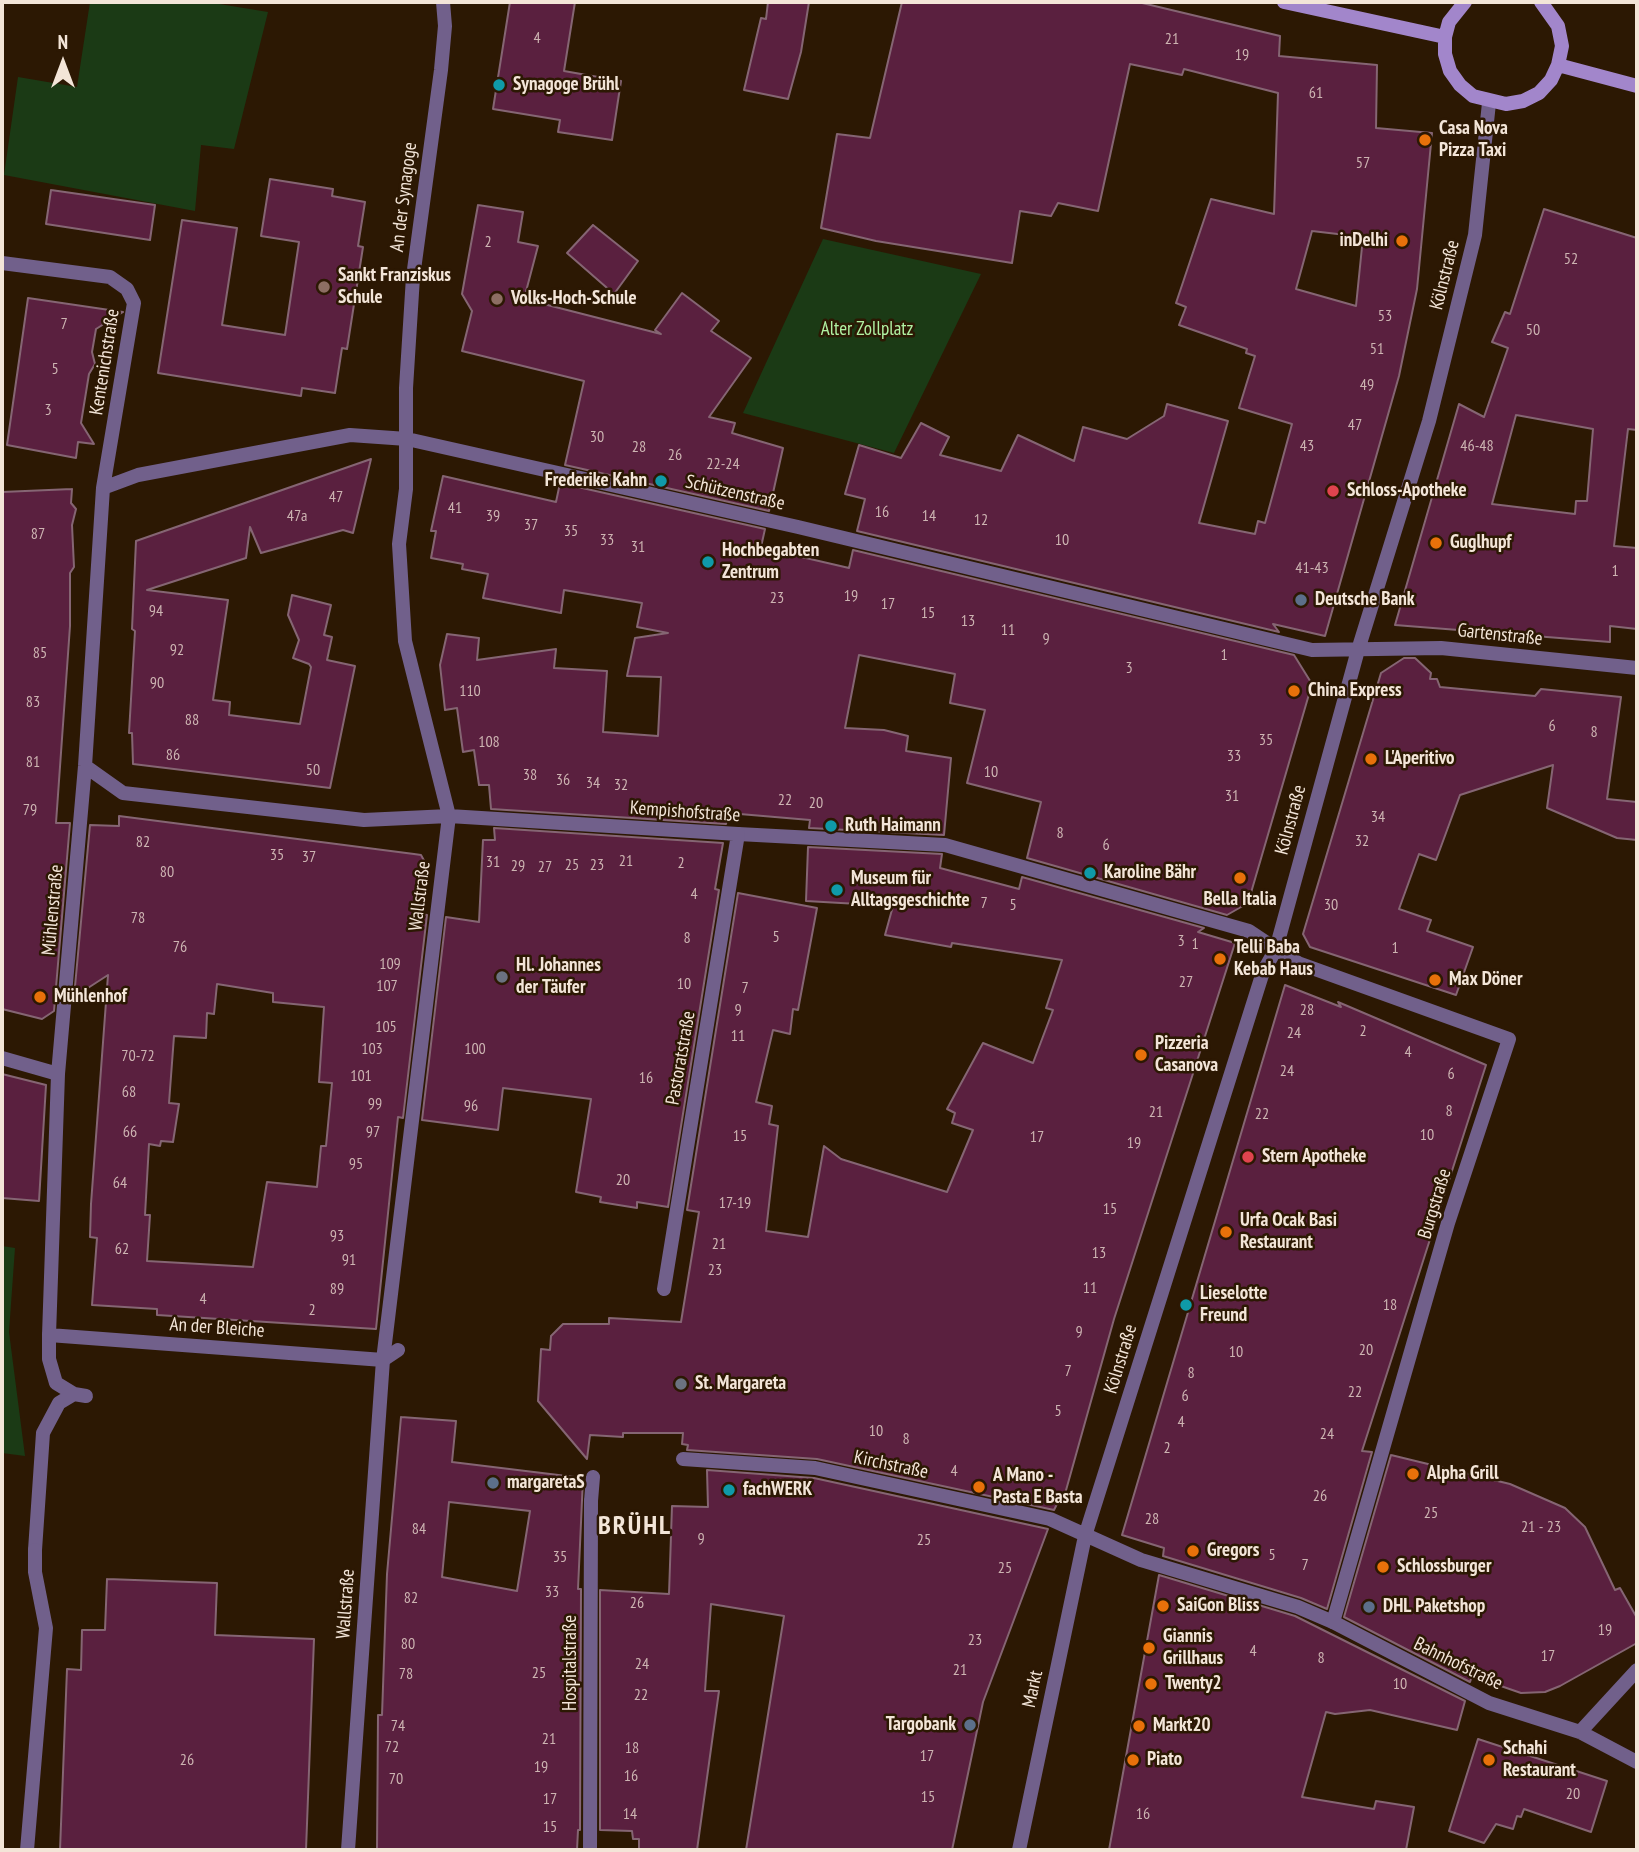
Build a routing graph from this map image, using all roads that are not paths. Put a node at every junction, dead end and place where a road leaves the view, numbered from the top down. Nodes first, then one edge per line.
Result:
1 (443, 2) edge
2 (1284, 2) edge
3 (1465, 2) edge
4 (1541, 2) edge
5 (1445, 37) junction
6 (1559, 65) junction
7 (1637, 86) edge
8 (1489, 103) junction
9 (2, 263) edge
10 (407, 439) junction
11 (103, 488) junction
12 (1358, 650) junction
13 (1637, 668) edge
14 (85, 766) junction
15 (449, 816) junction
16 (738, 834) junction
17 (1276, 949) junction
18 (2, 1058) edge
19 (58, 1074) junction
20 (664, 1289) dead end
21 (49, 1335) junction
22 (398, 1350) dead end
23 (383, 1360) junction
24 (683, 1460) dead end
25 (593, 1477) dead end
26 (1085, 1536) junction
27 (1333, 1622) junction
28 (1637, 1670) edge
29 (1580, 1732) junction
30 (1637, 1762) edge
31 (27, 1850) edge
32 (348, 1850) edge
33 (590, 1850) edge
34 (1019, 1850) edge

1 - 10 street, An der Synagoge
2 - 5 main road
3 - 5 main road
4 - 6 main road
5 - 8 main road
6 - 7 main road
6 - 8 main road
8 - 12 street, Kölnstraße
9 - 11 street, Kentenichstraße
10 - 11 street, Schützenstraße
10 - 12 street, Schützenstraße
10 - 15 street, Wallstraße
11 - 14 street, Mühlenstraße
12 - 13 street, Gartenstraße
12 - 17 street, Kölnstraße
14 - 15 street, Kempishofstraße
14 - 19 street, Mühlenstraße
15 - 16 street, Kempishofstraße
15 - 23 street, Wallstraße
16 - 17 street, Kempishofstraße
16 - 20 street, Pastoratstraße
17 - 26 street, Kölnstraße
17 - 27 street, Burgstraße
18 - 19 street
19 - 21 street, Mühlenstraße
21 - 23 street, An der Bleiche
21 - 31 street, Mühlenstraße
22 - 23 street
23 - 32 street, Wallstraße
24 - 26 street, Kirchstraße
25 - 33 street, Hospitalstraße
26 - 27 street, Bahnhofstraße
26 - 34 street, Markt
27 - 29 street, Bahnhofstraße
28 - 29 street
29 - 30 street, Bahnhofstraße

